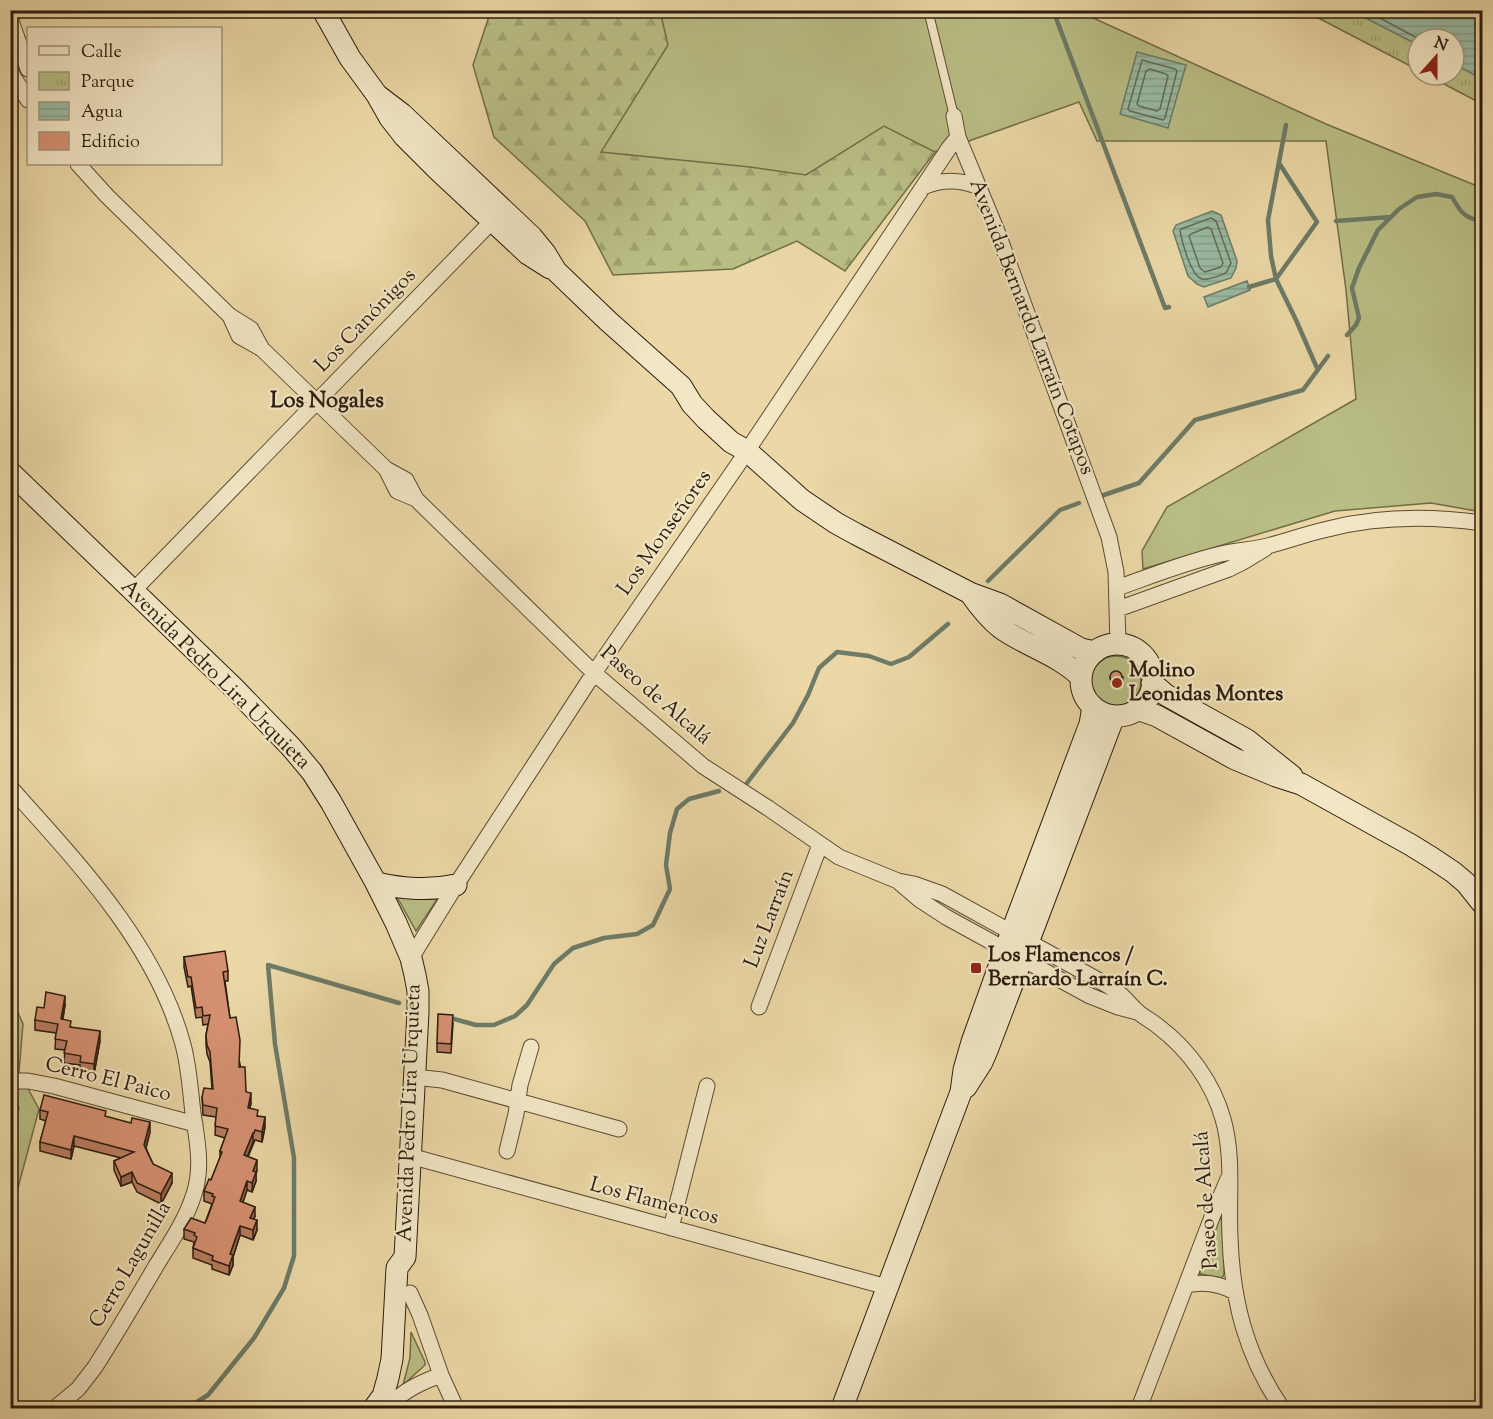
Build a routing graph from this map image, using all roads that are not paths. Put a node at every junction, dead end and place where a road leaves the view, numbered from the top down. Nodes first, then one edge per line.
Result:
1 (323, 10) edge
2 (928, 10) edge
3 (10, 18) edge
4 (27, 66) edge
5 (10, 70) edge
6 (27, 98) edge
7 (954, 116) joint
8 (958, 137) junction
9 (79, 165) edge
10 (923, 187) junction
11 (979, 187) junction
12 (498, 215) junction
13 (316, 402) junction
14 (747, 451) junction
15 (10, 472) edge
16 (1482, 523) edge
17 (1268, 546) junction
18 (1117, 588) junction
19 (133, 591) junction
20 (970, 593) junction
21 (1118, 609) junction
22 (1118, 645) junction
23 (1095, 652) junction
24 (594, 673) junction
25 (1081, 677) junction
26 (1152, 683) junction
27 (1093, 707) junction
28 (1137, 710) junction
29 (1114, 716) junction
30 (1301, 784) junction
31 (10, 787) edge
32 (1057, 838) junction
33 (820, 845) junction
34 (376, 883) junction
35 (456, 885) junction
36 (1482, 903) edge
37 (1017, 945) junction
38 (411, 958) junction
39 (759, 1007) dead end
40 (531, 1047) dead end
41 (414, 1077) junction
42 (10, 1081) edge
43 (707, 1086) dead end
44 (518, 1101) junction
45 (195, 1124) junction
46 (619, 1129) dead end
47 (507, 1151) dead end
48 (410, 1156) junction
49 (1230, 1174) junction
50 (671, 1228) junction
51 (405, 1257) junction
52 (1186, 1285) junction
53 (887, 1287) junction
54 (1235, 1292) junction
55 (410, 1293) junction
56 (441, 1375) junction
57 (383, 1407) edge
58 (55, 1408) edge
59 (456, 1408) edge
60 (842, 1408) edge
61 (1139, 1408) edge
62 (1282, 1408) edge

1 - 12 street
2 - 7 lane, Avenida Bernardo Larraín Cotapos
3 - 4 street
5 - 6 street
7 - 8 street, Avenida Bernardo Larraín Cotapos
8 - 10 street, Los Monseñores
8 - 11 street, Avenida Bernardo Larraín Cotapos
9 - 13 street, Paseo de Alcalá
10 - 11 street
10 - 14 street, Los Monseñores
11 - 18 street, Avenida Bernardo Larraín Cotapos
12 - 13 street, Los Canónigos
12 - 14 street
13 - 19 street, Los Canónigos
13 - 24 street, Paseo de Alcalá
14 - 20 street
14 - 24 street, Los Monseñores
15 - 19 street, Avenida Pedro Lira Urquieta
16 - 17 street
17 - 18 street
17 - 21 street
18 - 21 street, Avenida Bernardo Larraín Cotapos
19 - 34 street, Avenida Pedro Lira Urquieta
20 - 23 street
20 - 25 street
21 - 22 street, Avenida Bernardo Larraín Cotapos
22 - 23 street
22 - 26 street
23 - 25 street
24 - 33 street, Paseo de Alcalá
24 - 35 street, Los Monseñores
25 - 27 street
26 - 28 street
26 - 30 street
27 - 29 street
27 - 32 street
28 - 29 street
28 - 30 street
29 - 32 street
30 - 36 street
31 - 45 street, Cerro Lagunilla
32 - 37 street
33 - 37 street, Paseo de Alcalá
33 - 39 street, Luz Larraín
34 - 35 street
34 - 38 street, Avenida Pedro Lira Urquieta
35 - 38 street, Los Monseñores
37 - 49 street, Paseo de Alcalá
37 - 53 street
38 - 41 street, Avenida Pedro Lira Urquieta
40 - 44 street
41 - 44 street
41 - 48 street, Avenida Pedro Lira Urquieta
42 - 45 street, Cerro El Paico
43 - 50 street
44 - 46 street
44 - 47 street
45 - 58 street, Cerro Lagunilla
48 - 50 street, Los Flamencos
48 - 51 street, Avenida Pedro Lira Urquieta
49 - 52 street
49 - 54 street, Paseo de Alcalá
50 - 53 street, Los Flamencos
51 - 55 street, Avenida Pedro Lira Urquieta
51 - 57 street, Avenida Pedro Lira Urquieta
52 - 54 street
52 - 61 street
53 - 60 street
54 - 62 street, Paseo de Alcalá
55 - 56 street
55 - 57 street, Avenida Pedro Lira Urquieta
56 - 57 street
56 - 59 street

